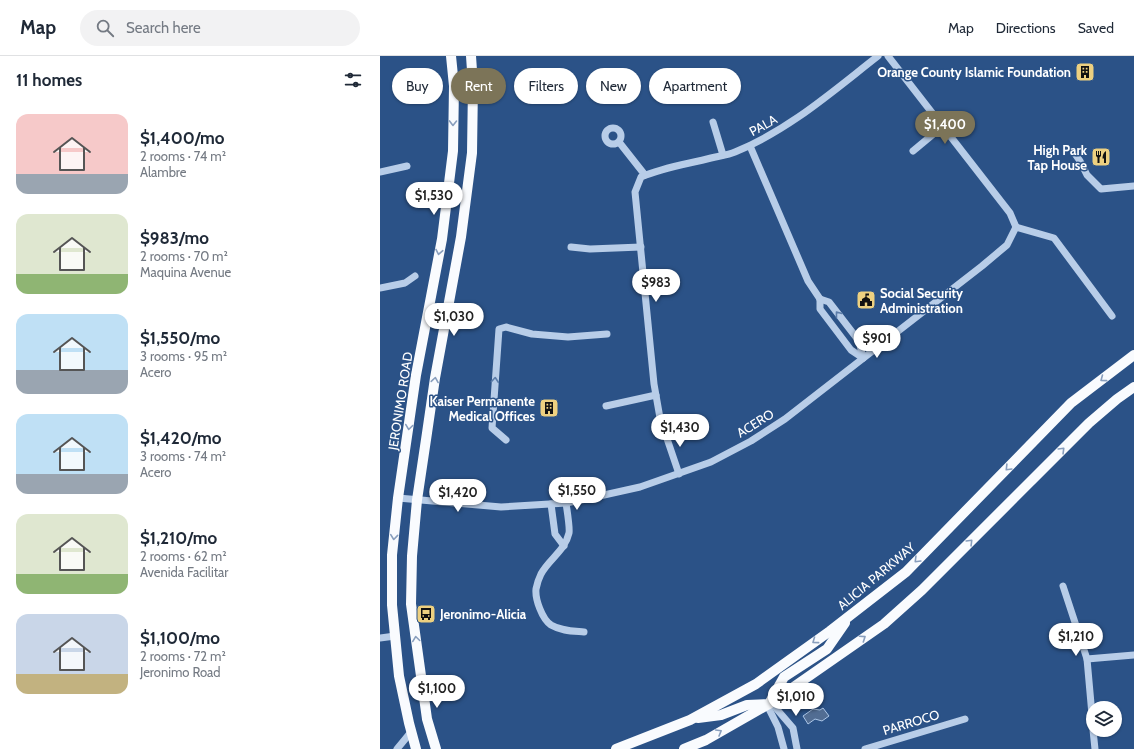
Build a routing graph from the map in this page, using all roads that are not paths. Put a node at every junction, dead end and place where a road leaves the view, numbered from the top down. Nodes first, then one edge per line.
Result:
1 (451, 56) edge
2 (471, 56) edge
3 (878, 56) edge
4 (888, 56) edge
5 (713, 122) dead end
6 (943, 126) junction
7 (619, 142) dead end
8 (750, 146) junction
9 (913, 151) dead end
10 (1073, 151) dead end
11 (723, 155) junction
12 (407, 166) dead end
13 (380, 172) edge
14 (643, 176) junction
15 (1134, 186) edge
16 (1016, 227) junction
17 (571, 247) dead end
18 (641, 247) junction
19 (415, 276) dead end
20 (380, 288) edge
21 (820, 299) junction
22 (1112, 316) dead end
23 (607, 334) dead end
24 (1134, 355) edge
25 (863, 358) junction
26 (1134, 387) edge
27 (656, 396) junction
28 (606, 406) dead end
29 (506, 440) dead end
30 (680, 474) junction
31 (398, 498) junction
32 (417, 500) junction
33 (566, 503) junction
34 (551, 504) junction
35 (564, 546) junction
36 (1063, 586) dead end
37 (850, 615) junction
38 (584, 632) dead end
39 (395, 636) junction
40 (380, 638) edge
41 (1134, 655) edge
42 (1087, 659) junction
43 (1091, 701) edge
44 (769, 704) junction
45 (965, 719) dead end
46 (690, 720) junction
47 (411, 732) junction
48 (1094, 737) edge
49 (398, 749) edge
50 (416, 749) edge
51 (436, 749) edge
52 (616, 749) edge
53 (684, 749) edge
54 (784, 749) edge
55 (797, 749) edge
56 (865, 749) edge
57 (1095, 749) edge

1 -> 31 main road, JERONIMO ROAD
32 -> 2 main road
3 - 8 street, PALA
4 - 6 street
5 - 11 street
6 - 9 street
6 - 16 street
7 - 14 street
8 - 11 street, PALA
8 - 21 street
10 - 15 street
11 - 14 street, PALA
12 - 13 street
14 - 18 street
16 - 22 street
16 - 25 street, ACERO
17 - 18 street
18 - 27 street
19 - 20 street
21 - 25 street
25 -> 21 street
29 -> 23 street
24 -> 37 main road, ALICIA PARKWAY
25 - 30 street, ACERO
44 -> 26 main road
27 - 28 street
27 - 30 street
30 - 33 street, ACERO
31 - 32 street, ACERO
31 -> 39 main road, JERONIMO ROAD
32 - 34 street, ACERO
51 -> 32 main road
33 - 34 street, ACERO
33 - 35 street
34 - 35 street
35 - 38 street
36 - 42 street
37 - 44 main road
37 -> 46 main road, ALICIA PARKWAY
39 - 40 street
39 - 47 main road, JERONIMO ROAD
41 - 42 street
42 - 43 street
44 - 46 main road
53 -> 44 main road
44 - 54 street
44 - 55 street
45 - 56 street, PARROCO
46 - 52 main road, ALICIA PARKWAY
47 - 49 street
47 - 50 main road, JERONIMO ROAD
48 - 57 street

